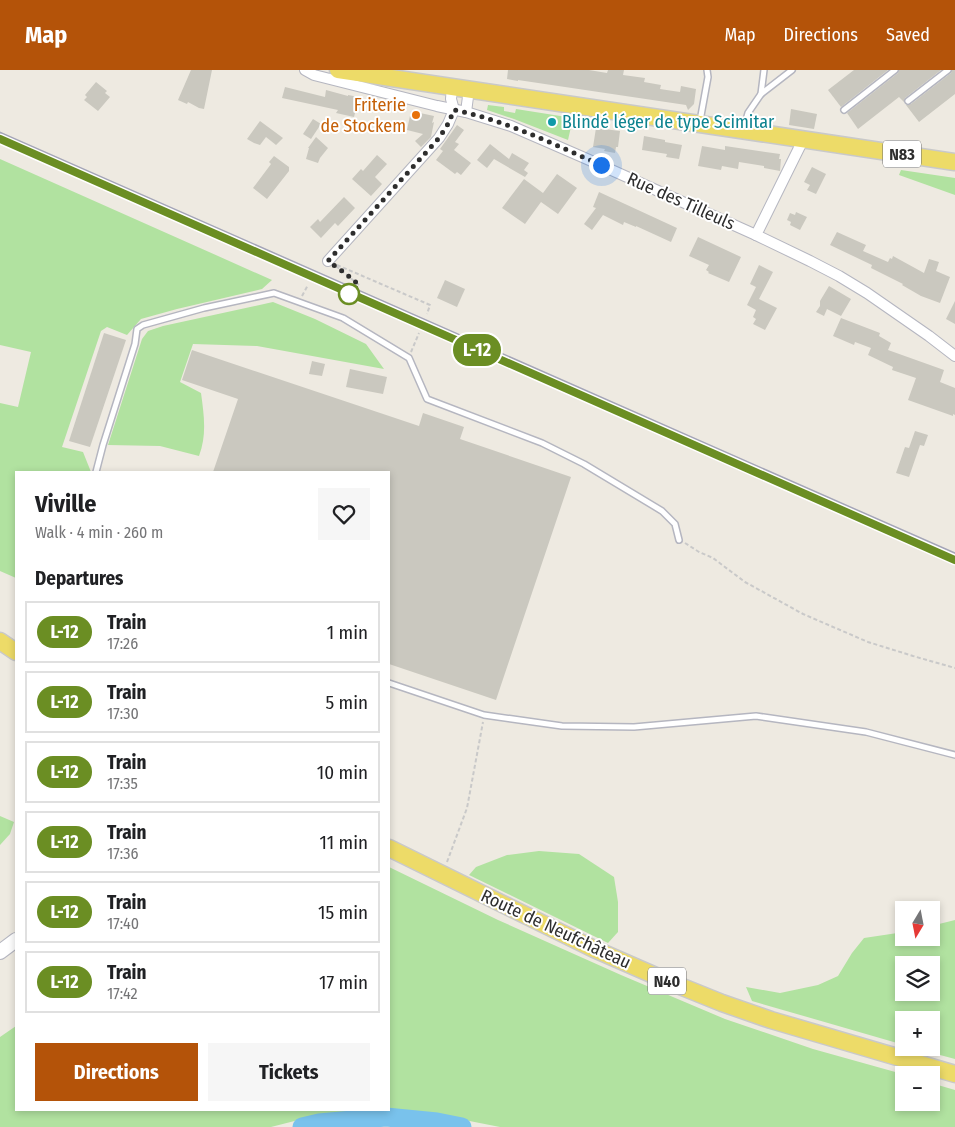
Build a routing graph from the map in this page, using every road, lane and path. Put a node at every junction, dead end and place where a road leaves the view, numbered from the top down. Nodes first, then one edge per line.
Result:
1 (305, 70) edge
2 (338, 70) edge
3 (707, 70) edge
4 (764, 70) edge
5 (792, 70) edge
6 (895, 70) edge
7 (948, 70) edge
8 (452, 87) junction
9 (469, 90) junction
10 (761, 94) junction
11 (908, 101) dead end
12 (454, 110) junction
13 (844, 110) dead end
14 (466, 112) junction
15 (699, 124) junction
16 (743, 130) junction
17 (803, 140) junction
18 (955, 162) edge
19 (756, 235) junction
20 (328, 261) junction
21 (308, 285) dead end
22 (359, 285) dead end
23 (299, 302) junction
24 (427, 314) dead end
25 (419, 334) dead end
26 (955, 356) edge
27 (409, 358) junction
28 (96, 471) edge
29 (678, 540) joint
30 (0, 641) edge
31 (15, 651) edge
32 (955, 668) edge
33 (390, 684) edge
34 (484, 715) junction
35 (955, 754) edge
36 (390, 848) edge
37 (442, 874) junction
38 (15, 941) edge
39 (0, 952) edge
40 (955, 1074) edge

1 - 12 street, Rue des Tilleuls
2 - 8 main road, N83
3 - 15 lane
4 - 10 lane
5 - 10 lane
6 - 13 lane
7 - 11 lane
8 - 9 main road, N83
8 - 12 street
9 - 14 street
9 - 15 main road, N83
10 - 16 lane
12 - 14 street, Rue des Tilleuls
12 - 20 street
14 - 19 street, Rue des Tilleuls
15 - 16 main road, N83
16 - 17 main road, N83
17 - 18 main road, N83
17 - 19 street, Rue des Tilleuls
19 - 26 street, Rue des Tilleuls
20 - 22 path
20 - 24 path
21 - 23 path
23 - 27 lane
23 - 28 lane
25 - 27 path
27 - 29 lane
29 - 32 path
30 - 31 main road
33 - 34 lane
34 - 35 lane
34 - 37 path
36 - 37 main road, Route de Neufchâteau / N40
37 - 40 main road, Route de Neufchâteau / N40
38 - 39 street

